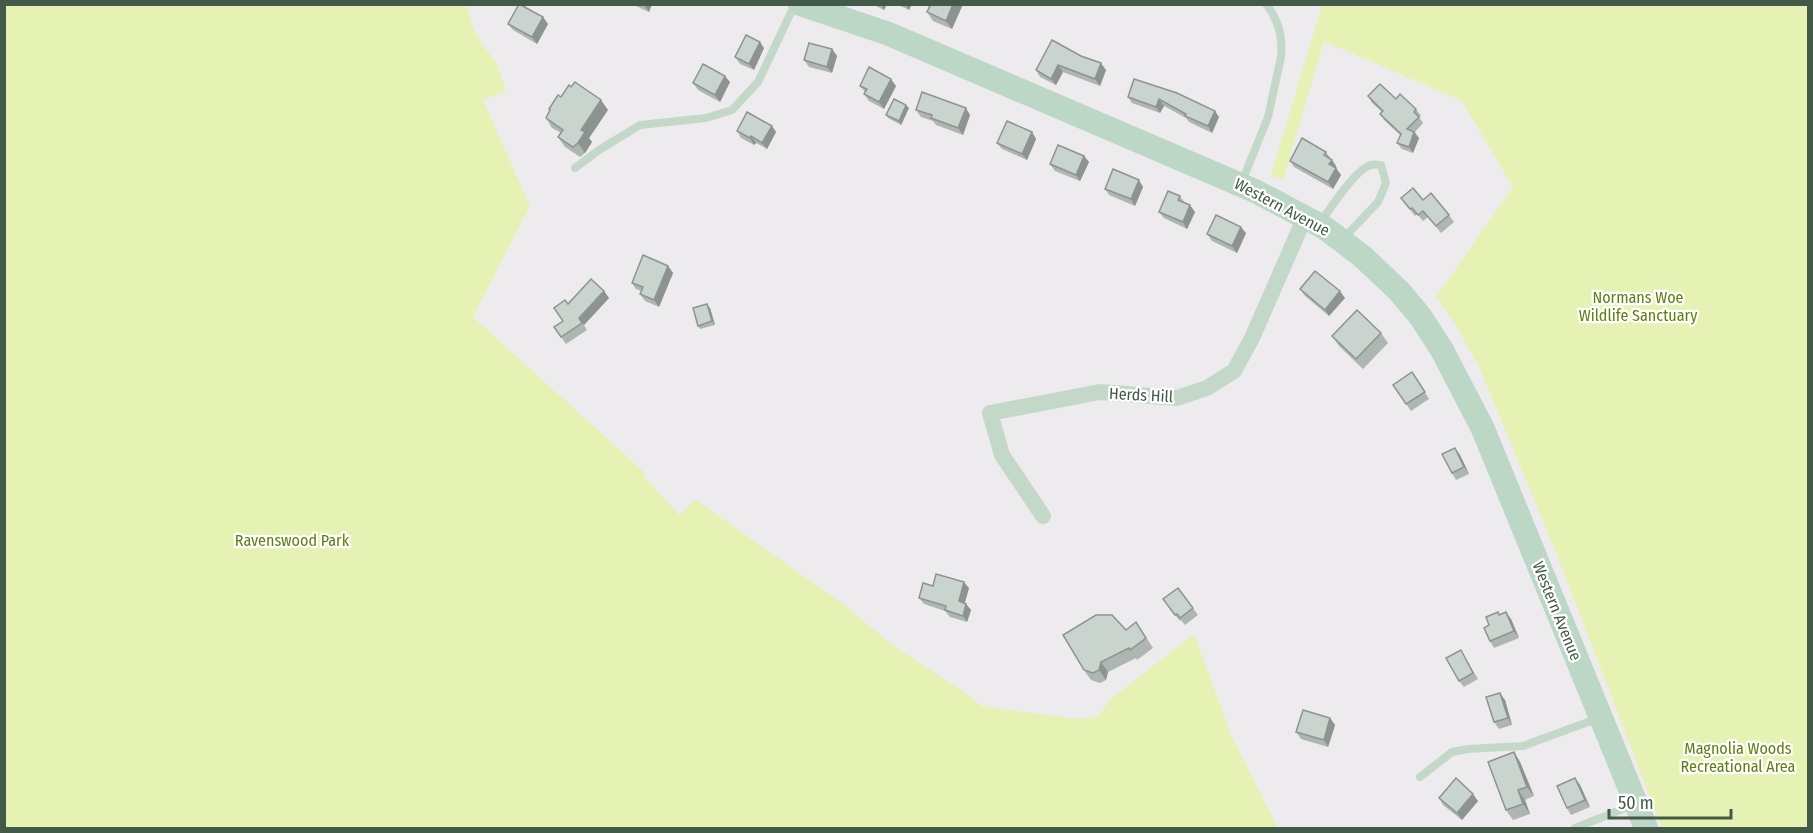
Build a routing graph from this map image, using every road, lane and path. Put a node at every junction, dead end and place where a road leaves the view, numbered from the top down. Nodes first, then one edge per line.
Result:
1 (795, 4) edge
2 (800, 4) edge
3 (1266, 4) edge
4 (575, 168) dead end
5 (1240, 184) junction
6 (1312, 221) junction
7 (1342, 241) junction
8 (1043, 516) dead end
9 (1600, 717) junction
10 (1420, 777) dead end
11 (1635, 804) junction
12 (1575, 828) edge
13 (1646, 828) edge

1 - 4 lane
2 - 5 main road, Western Avenue
3 - 5 lane
5 - 6 main road, Western Avenue
6 - 7 main road, Western Avenue
6 - 7 lane
6 - 8 street, Herds Hill
7 - 9 main road, Western Avenue
9 - 10 lane
9 - 11 main road, Western Avenue
11 - 12 lane
11 - 13 main road, Western Avenue

